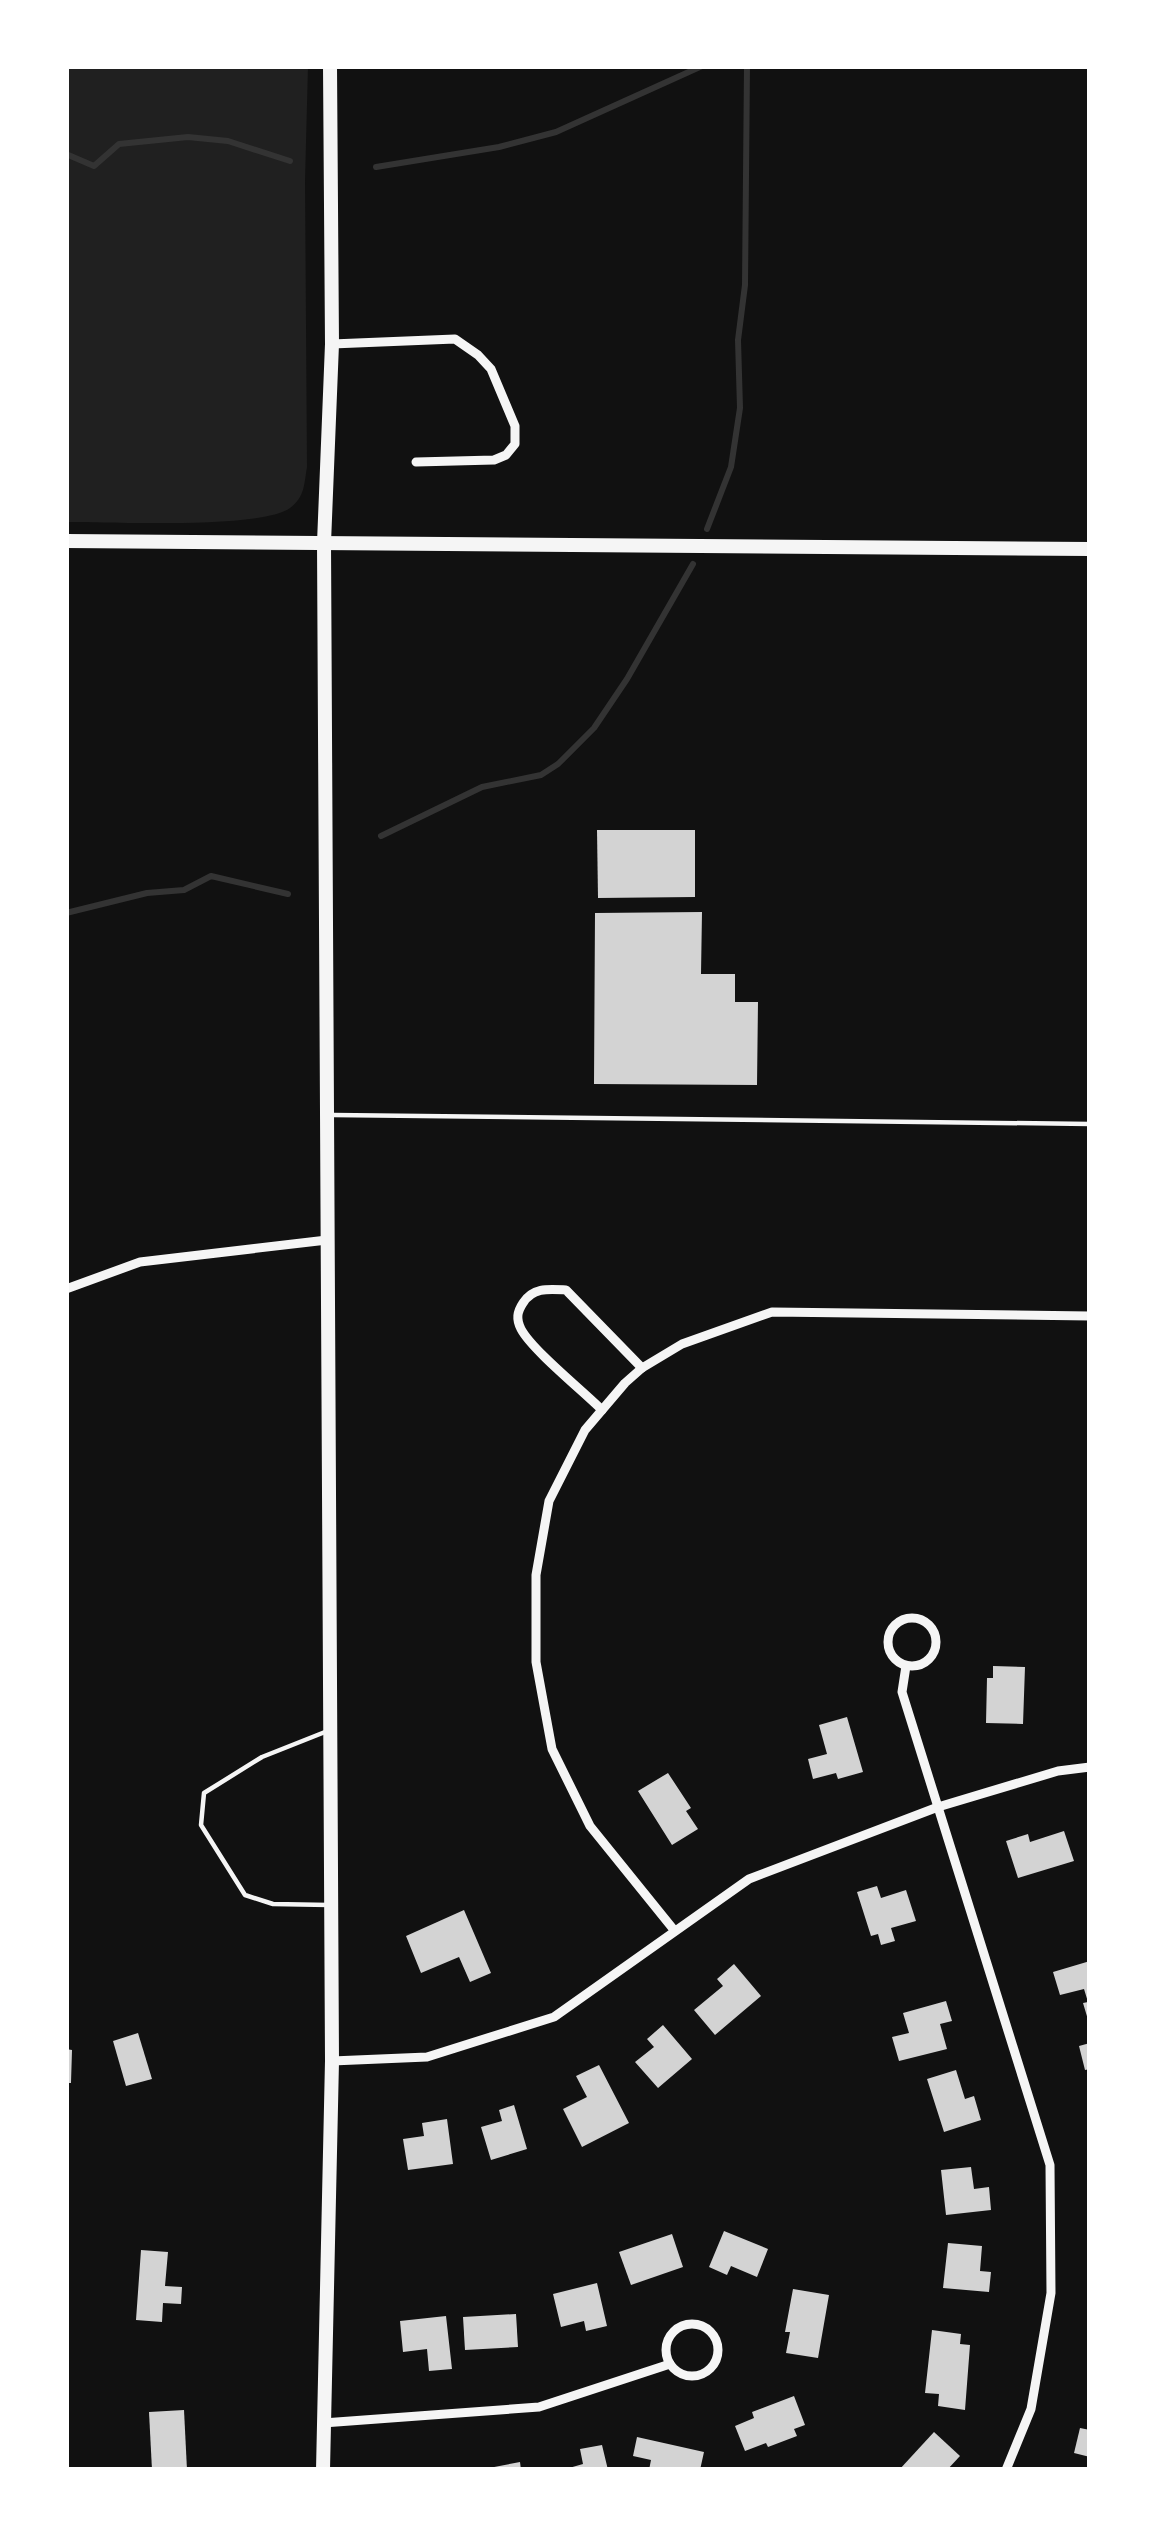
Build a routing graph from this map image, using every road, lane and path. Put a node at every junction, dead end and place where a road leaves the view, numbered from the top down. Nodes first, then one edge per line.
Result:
1 (330, 66) edge
2 (332, 344) junction
3 (416, 462) dead end
4 (66, 541) edge
5 (324, 543) junction
6 (1090, 549) edge
7 (327, 1115) junction
8 (1090, 1124) edge
9 (327, 1240) junction
10 (66, 1289) edge
11 (1090, 1316) edge
12 (642, 1367) junction
13 (602, 1410) junction
14 (906, 1666) junction
15 (330, 1730) junction
16 (1090, 1767) edge
17 (938, 1808) junction
18 (331, 1905) junction
19 (674, 1930) junction
20 (332, 2061) junction
21 (670, 2364) junction
22 (323, 2423) junction
23 (323, 2470) edge
24 (1006, 2470) edge

1 - 2 main road
2 - 3 street
2 - 5 main road
4 - 5 main road
5 - 6 main road
5 - 7 main road
7 - 8 lane
7 - 9 main road
9 - 10 street
9 - 15 main road
11 - 12 street
12 - 13 street
12 - 13 street
13 - 19 street
14 - 14 street
14 - 17 street
15 - 18 main road
15 - 18 lane
16 - 17 street
17 - 19 street
17 - 24 street
18 - 20 main road
19 - 20 street
20 - 22 main road
21 - 21 street
21 - 22 street
22 - 23 main road

